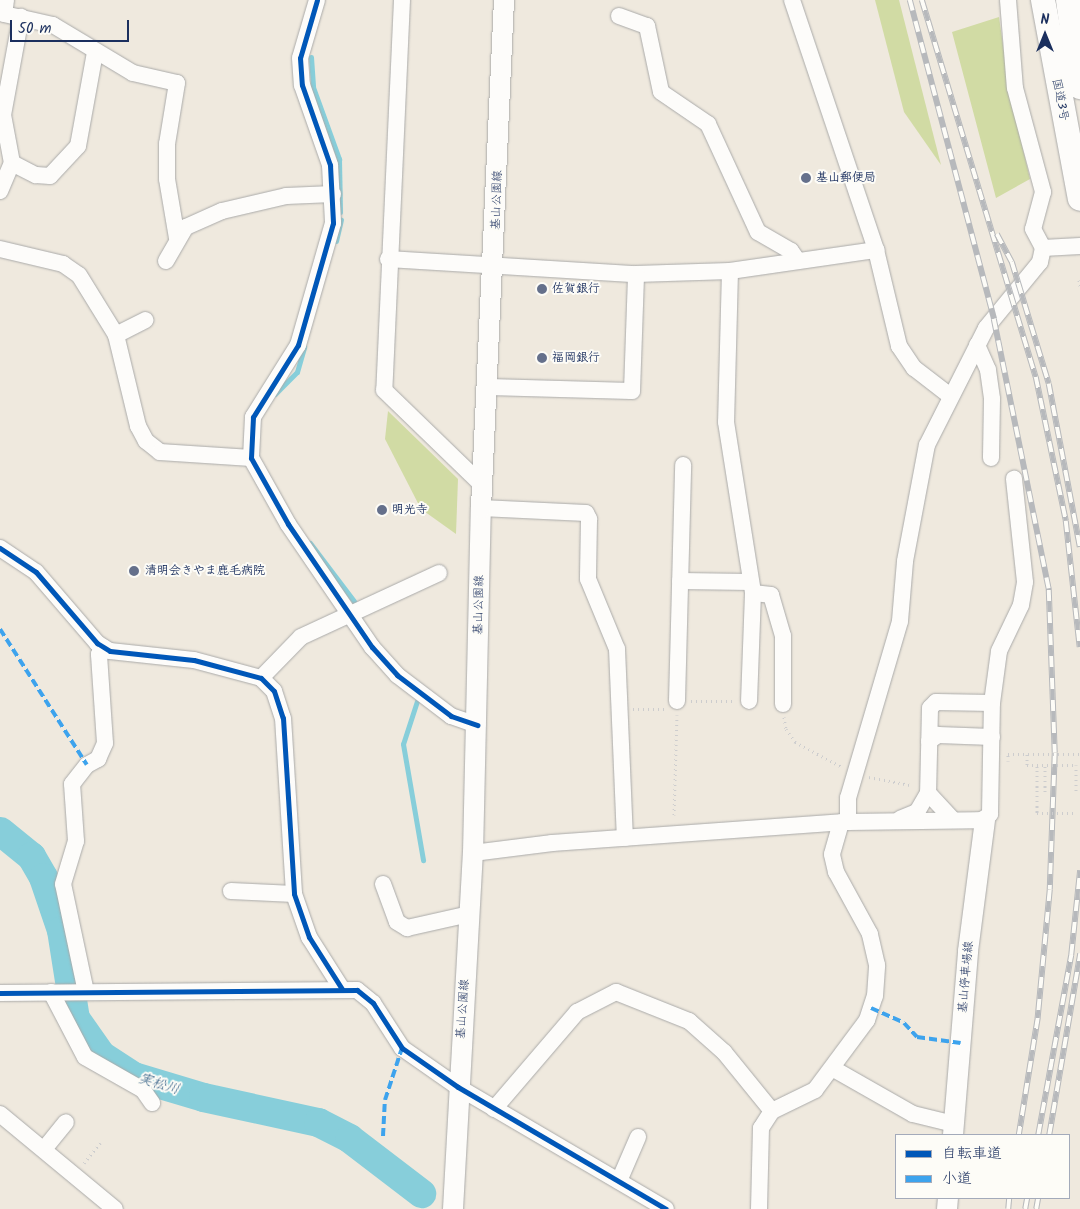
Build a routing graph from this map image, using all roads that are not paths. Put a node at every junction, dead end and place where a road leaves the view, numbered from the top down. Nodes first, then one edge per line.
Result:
1 (6, 0) edge
2 (316, 0) edge
3 (402, 0) edge
4 (504, 0) edge
5 (792, 0) edge
6 (1008, 0) edge
7 (1043, 0) edge
8 (1068, 0) edge
9 (619, 16) dead end
10 (21, 18) junction
11 (95, 52) junction
12 (1080, 87) edge
13 (12, 163) junction
14 (0, 191) edge
15 (333, 194) junction
16 (1080, 199) edge
17 (178, 238) junction
18 (1080, 246) edge
19 (1043, 248) junction
20 (0, 249) edge
21 (876, 250) junction
22 (388, 259) junction
23 (166, 261) dead end
24 (798, 261) junction
25 (495, 265) junction
26 (730, 271) junction
27 (636, 274) junction
28 (145, 320) dead end
29 (116, 334) junction
30 (977, 345) junction
31 (488, 387) junction
32 (949, 395) junction
33 (251, 458) junction
34 (991, 458) dead end
35 (683, 465) dead end
36 (1014, 479) dead end
37 (483, 486) junction
38 (481, 508) junction
39 (0, 548) edge
40 (439, 573) dead end
41 (680, 581) junction
42 (752, 588) junction
43 (351, 613) junction
44 (103, 647) junction
45 (262, 678) junction
46 (749, 701) road end
47 (992, 703) junction
48 (783, 704) road end
49 (677, 705) road end
50 (477, 725) junction
51 (992, 736) junction
52 (929, 741) junction
53 (928, 793) junction
54 (951, 818) junction
55 (900, 819) junction
56 (985, 820) junction
57 (844, 822) junction
58 (625, 838) junction
59 (474, 853) junction
60 (383, 884) dead end
61 (231, 891) dead end
62 (294, 894) junction
63 (470, 914) junction
64 (342, 989) junction
65 (51, 992) junction
66 (86, 992) junction
67 (0, 995) edge
68 (832, 1068) junction
69 (458, 1087) junction
70 (152, 1103) dead end
71 (494, 1109) junction
72 (772, 1111) junction
73 (0, 1114) edge
74 (66, 1122) dead end
75 (954, 1130) edge
76 (638, 1137) dead end
77 (45, 1148) junction
78 (619, 1181) junction
79 (115, 1209) edge
80 (453, 1209) edge
81 (666, 1209) edge
82 (759, 1209) edge

1 - 10 street
2 - 15 street
3 - 22 street
4 - 25 main road, 基山公園線
5 - 21 street
6 - 19 street
7 - 16 highway, 国道3号
8 - 12 highway, 国道3号
9 - 24 street
10 - 11 street
10 - 13 street
11 - 13 street
11 - 17 street
13 - 14 street
15 - 17 street
15 - 33 street
17 - 23 street
18 - 19 street
19 - 30 street
20 - 29 street
21 - 24 street
21 - 32 street
22 - 25 street
22 - 37 street
24 - 26 street
25 - 27 street
25 - 31 main road, 基山公園線
26 - 27 street
26 - 42 street
27 - 31 street
28 - 29 street
29 - 33 street
30 - 32 street
30 - 34 street
31 - 37 main road, 基山公園線
32 - 57 street
33 - 43 street
35 - 41 street
36 - 47 street
37 - 38 main road, 基山公園線
38 - 50 main road, 基山公園線
38 - 58 street
39 - 44 street
40 - 43 street
41 - 42 street
41 - 49 street
42 - 46 street
42 - 48 street
43 - 45 street
43 - 50 street
44 - 45 street
44 - 66 street
45 - 62 street
47 - 51 street
47 - 52 street
50 - 59 main road, 基山公園線
51 - 52 street
51 - 56 street
52 - 53 street
53 - 54 street
53 - 55 street
54 - 55 street
54 - 56 street
55 - 57 street
56 - 75 main road, 基山停車場線
57 - 58 street
57 - 68 street
58 - 59 street
59 - 63 main road, 基山公園線
60 - 63 street
61 - 62 street
62 - 64 street
63 - 69 main road, 基山公園線
64 - 66 street
64 - 69 street
65 - 66 street
65 - 67 street
65 - 70 street
68 - 72 street
68 - 75 street
69 - 71 street
69 - 80 main road, 基山公園線
71 - 72 street
71 - 78 street
72 - 82 street
73 - 77 street
74 - 77 street
76 - 78 street
77 - 79 street
78 - 81 street

